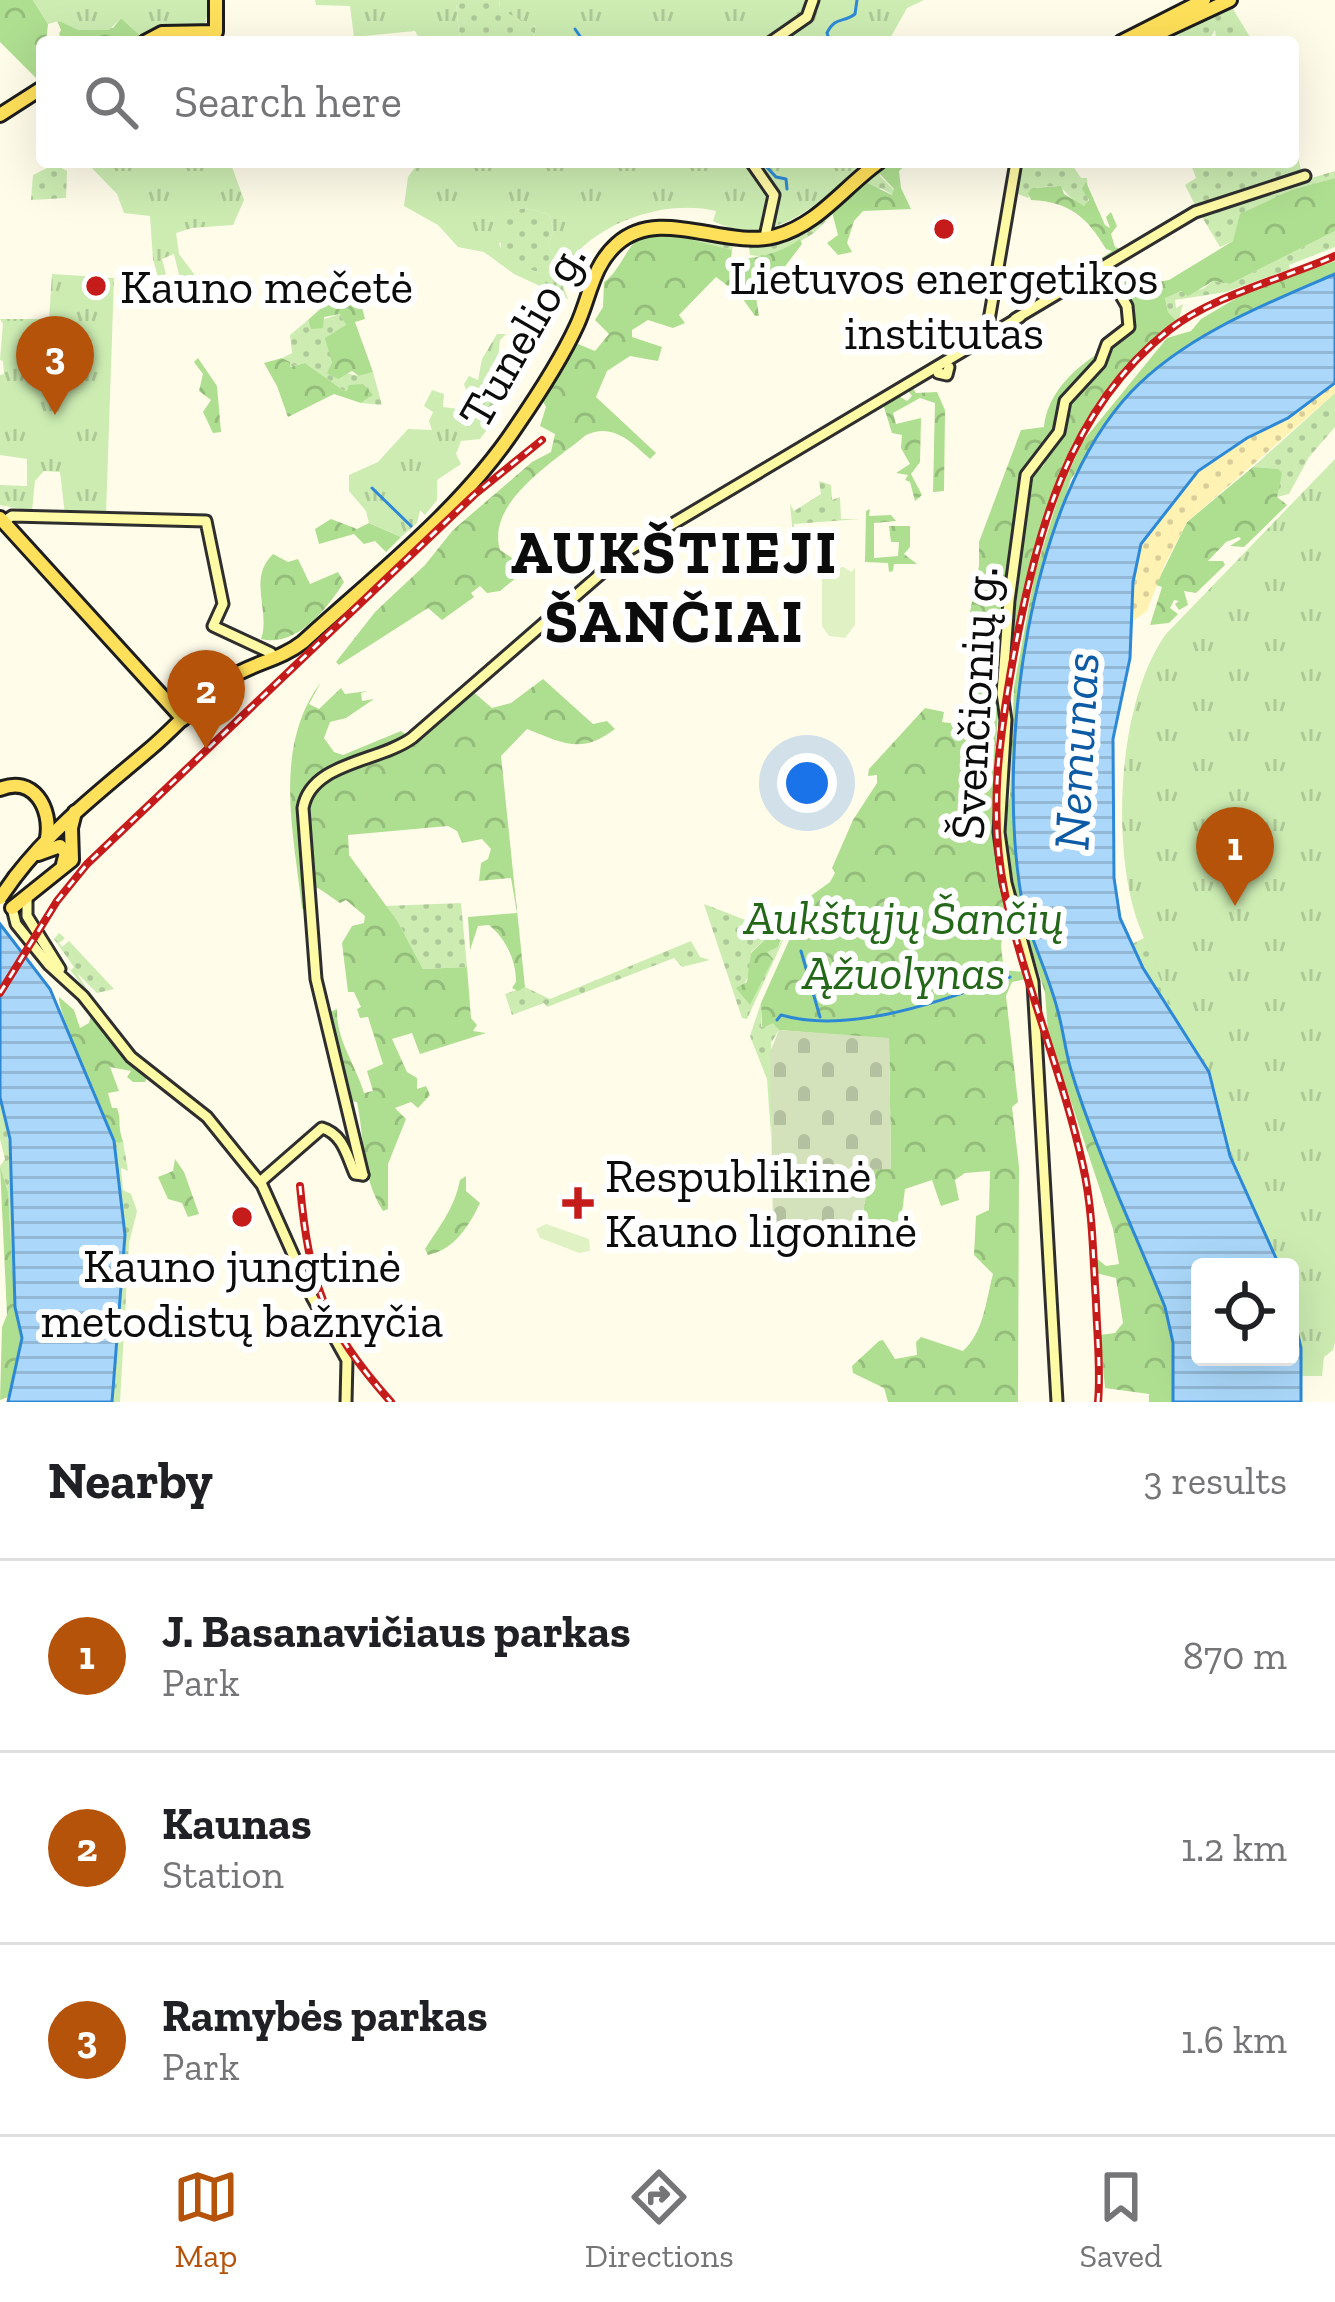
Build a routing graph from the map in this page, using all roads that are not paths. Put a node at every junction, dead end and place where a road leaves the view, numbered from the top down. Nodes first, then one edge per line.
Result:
1 (216, 0) edge
2 (813, 0) edge
3 (1204, 0) edge
4 (1230, 0) edge
5 (1161, 27) junction
6 (159, 36) edge
7 (780, 36) edge
8 (1137, 36) edge
9 (1148, 36) edge
10 (36, 91) edge
11 (4, 105) edge
12 (756, 168) edge
13 (867, 168) edge
14 (1015, 168) edge
15 (1305, 176) dead end
16 (767, 229) junction
17 (1104, 267) junction
18 (987, 331) junction
19 (3, 522) edge
20 (266, 653) junction
21 (185, 711) junction
22 (0, 789) edge
23 (40, 800) junction
24 (76, 811) junction
25 (47, 839) junction
26 (32, 856) junction
27 (0, 896) edge
28 (27, 900) junction
29 (12, 908) junction
30 (56, 963) junction
31 (66, 978) junction
32 (260, 1183) junction
33 (346, 1402) edge
34 (1057, 1402) edge

1 - 6 main road
2 - 7 street
3 - 5 main road
4 - 5 main road
5 - 8 main road
5 - 9 main road
10 - 11 main road
12 - 16 street
13 - 16 main road, Tunelio g.
14 - 18 street
15 - 17 street
16 - 20 main road, Tunelio g.
17 - 18 street
17 - 34 street, Švenčionių g.
18 - 32 street
19 - 20 street
19 - 21 main road
20 - 21 main road, Tunelio g.
21 - 24 main road, Tunelio g.
22 - 23 main road
23 - 24 main road
23 - 25 main road
24 - 25 main road, Tunelio g.
24 - 28 main road
25 - 26 main road, Tunelio g.
26 - 27 main road, Tunelio g., bridge
26 - 29 main road
27 - 29 main road
28 - 29 main road
28 - 30 street
29 - 30 street
29 - 31 street
30 - 31 street
31 - 32 street
32 - 33 street

